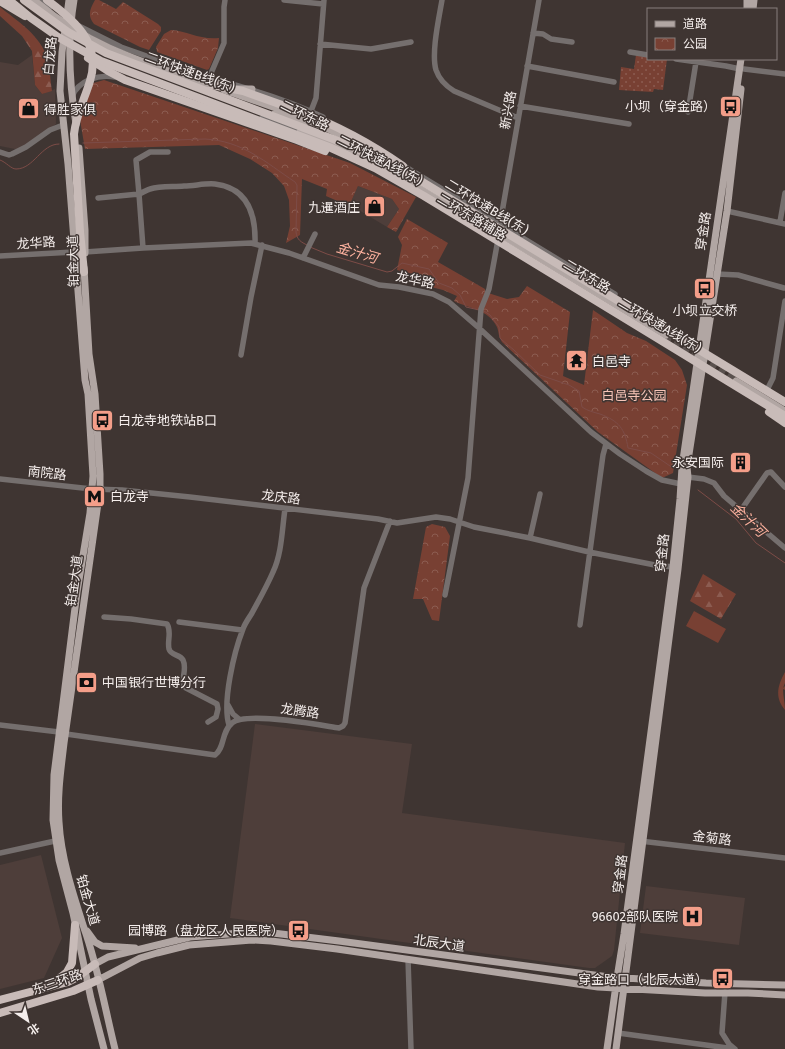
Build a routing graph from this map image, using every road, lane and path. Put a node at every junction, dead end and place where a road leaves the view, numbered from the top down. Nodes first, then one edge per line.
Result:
1 (9, 0) edge
2 (25, 0) edge
3 (34, 0) edge
4 (41, 0) edge
5 (47, 0) edge
6 (69, 0) edge
7 (74, 0) edge
8 (225, 0) edge
9 (284, 0) edge
10 (442, 0) edge
11 (539, 0) edge
12 (0, 1) edge
13 (324, 2) edge
14 (69, 20) junction
15 (34, 21) junction
16 (533, 32) junction
17 (66, 42) junction
18 (411, 42) dead end
19 (572, 42) dead end
20 (320, 44) junction
21 (630, 52) dead end
22 (647, 55) edge
23 (683, 60) edge
24 (741, 60) edge
25 (745, 60) edge
26 (696, 62) junction
27 (527, 66) junction
28 (742, 69) junction
29 (785, 74) edge
30 (119, 78) junction
31 (614, 82) dead end
32 (164, 84) junction
33 (207, 84) junction
34 (232, 89) junction
35 (252, 89) junction
36 (248, 98) junction
37 (72, 99) junction
38 (520, 106) junction
39 (74, 111) junction
40 (312, 111) junction
41 (688, 112) dead end
42 (62, 113) junction
43 (518, 118) junction
44 (629, 124) dead end
45 (63, 125) junction
46 (300, 132) junction
47 (338, 145) junction
48 (0, 152) edge
49 (168, 152) dead end
50 (408, 186) junction
51 (430, 186) junction
52 (785, 193) edge
53 (139, 194) junction
54 (98, 198) dead end
55 (727, 211) junction
56 (783, 223) edge
57 (500, 224) junction
58 (315, 234) dead end
59 (255, 244) junction
60 (262, 245) junction
61 (497, 245) junction
62 (143, 248) junction
63 (74, 252) junction
64 (85, 252) junction
65 (0, 256) edge
66 (303, 258) junction
67 (84, 272) junction
68 (717, 274) junction
69 (785, 288) edge
70 (604, 299) junction
71 (785, 301) edge
72 (642, 310) junction
73 (631, 327) junction
74 (479, 328) junction
75 (679, 333) junction
76 (666, 336) tunnel mouth
77 (699, 345) junction
78 (669, 350) junction
79 (706, 350) junction
80 (241, 355) dead end
81 (696, 366) junction
82 (731, 367) junction
83 (703, 370) junction
84 (88, 372) junction
85 (722, 380) junction
86 (768, 390) junction
87 (785, 397) edge
88 (785, 402) edge
89 (758, 404) junction
90 (785, 408) edge
91 (785, 413) edge
92 (785, 424) edge
93 (606, 444) junction
94 (688, 477) junction
95 (0, 479) edge
96 (681, 484) junction
97 (785, 487) edge
98 (92, 489) junction
99 (100, 489) junction
100 (540, 494) dead end
101 (285, 509) junction
102 (741, 510) junction
103 (390, 521) junction
104 (458, 522) junction
105 (530, 538) junction
106 (785, 548) edge
107 (589, 552) junction
108 (673, 567) junction
109 (445, 595) dead end
110 (104, 617) dead end
111 (179, 622) dead end
112 (580, 626) dead end
113 (242, 630) junction
114 (228, 704) junction
115 (239, 719) junction
116 (208, 722) dead end
117 (0, 725) edge
118 (229, 725) junction
119 (63, 733) junction
120 (55, 841) junction
121 (639, 841) junction
122 (0, 853) edge
123 (785, 858) edge
124 (75, 925) junction
125 (84, 927) junction
126 (141, 949) junction
127 (408, 959) junction
128 (94, 964) junction
129 (86, 970) junction
130 (616, 978) junction
131 (625, 978) junction
132 (98, 980) junction
133 (88, 985) junction
134 (785, 985) edge
135 (47, 988) junction
136 (615, 988) junction
137 (624, 988) junction
138 (725, 992) junction
139 (785, 995) edge
140 (0, 1000) edge
141 (0, 1013) edge
142 (618, 1033) junction
143 (104, 1049) edge
144 (115, 1049) edge
145 (411, 1049) edge
146 (607, 1049) edge
147 (616, 1049) edge
148 (735, 1049) edge

1 - 15 street, 二环东路辅路
1 - 50 highway, 二环快速A线(东), bridge
2 - 33 main road, 二环东路, bridge
2 - 51 highway, 二环快速B线(东), bridge
3 - 33 main road, 二环东路, bridge
4 - 14 street, 二环东路辅路
5 - 67 highway, bridge
6 - 14 main road, 白龙路
7 - 14 main road, 白龙路
8 - 33 street
9 - 13 street
10 - 43 street
11 - 16 street, 新兴路
12 - 15 highway
13 - 20 street
14 - 17 main road, 白龙路
14 - 33 street, 二环东路辅路
15 - 17 street, 二环东路辅路
16 - 19 street
16 - 27 street, 新兴路
17 - 30 highway
17 - 32 street, 二环东路辅路
17 - 37 main road, 白龙路
17 - 42 main road, 白龙路
18 - 20 street
20 - 40 street
21 - 22 street
23 - 26 street
24 - 28 main road, 穿金路
25 - 28 main road, 穿金路
26 - 28 street
26 - 41 street
27 - 31 street
27 - 38 street, 新兴路
28 - 29 street
28 - 55 main road, 穿金路
28 - 77 main road, 穿金路
30 - 32 street
30 - 37 street
30 - 50 highway, bridge
32 - 46 street, 二环东路辅路
33 - 34 highway
33 - 35 street, 二环东路辅路
33 - 36 main road, 二环东路
33 - 47 main road, 二环东路
34 - 35 main road
34 - 36 main road
34 - 51 highway, bridge
35 - 40 street, 二环东路辅路
36 - 70 main road, 二环东路
37 - 39 main road, 白龙路
38 - 43 street, 新兴路
38 - 44 street
39 - 42 main road
39 - 64 main road, 铂金大道
40 - 57 street, 二环东路辅路
42 - 45 main road, 铂金大道
43 - 57 street, 新兴路
45 - 48 street
45 - 63 main road, 铂金大道
46 - 47 main road
46 - 61 street, 二环东路辅路
47 - 70 main road, 二环东路
49 - 53 street
50 - 85 highway, 二环快速A线(东), bridge
51 - 82 highway, 二环快速B线(东), bridge
52 - 56 street
53 - 54 street
53 - 59 street
53 - 62 street
55 - 56 street
55 - 68 main road, 穿金路
57 - 72 street, 二环东路辅路
58 - 66 street
59 - 60 street, 龙华路
59 - 62 street, 龙华路
60 - 66 street, 龙华路
60 - 80 street
61 - 73 street, 二环东路辅路
61 - 74 street
62 - 64 street, 龙华路
63 - 65 street, 龙华路
63 - 84 main road, 铂金大道
64 - 67 main road, 铂金大道
66 - 74 street, 龙华路
67 - 84 main road, 铂金大道
68 - 69 street
68 - 79 main road, 穿金路
70 - 72 street
70 - 73 street
70 - 76 main road, 二环东路
71 - 86 street
72 - 75 street, 二环东路辅路
73 - 78 street, 二环东路辅路
74 - 93 street, 龙华路
74 - 104 street
75 - 77 street, 二环东路辅路
75 - 78 street
77 - 79 street, 二环东路辅路
77 - 81 main road, 穿金路
78 - 81 street, 二环东路辅路
79 - 82 street, 二环东路辅路
79 - 83 main road, 穿金路
81 - 83 street, 二环东路辅路
81 - 96 main road, 穿金路
82 - 85 street
82 - 86 highway, 二环快速B线(东), bridge
83 - 85 street, 二环东路辅路
83 - 94 main road, 穿金路
84 - 98 main road, 铂金大道
84 - 99 main road, 铂金大道
85 - 89 street, 二环东路辅路
85 - 91 highway, bridge
85 - 92 highway, bridge
86 - 87 street
86 - 88 highway, 二环快速B线(东), bridge
89 - 91 street
89 - 92 street
90 - 91 main road
93 - 96 street, 龙华路
93 - 107 street
94 - 102 street
94 - 121 main road, 穿金路
95 - 98 street, 南院路
96 - 108 main road, 穿金路
97 - 102 street
98 - 99 street, 南院路
98 - 119 main road, 铂金大道
99 - 101 street, 龙庆路
99 - 119 main road, 铂金大道
100 - 105 street
101 - 103 street, 龙庆路
101 - 113 street
102 - 106 street
103 - 104 street, 龙庆路
103 - 115 street, 龙腾路
104 - 105 street, 龙庆路
104 - 109 street
105 - 107 street, 龙庆路
107 - 108 street, 龙庆路
107 - 112 street
108 - 121 main road, 穿金路
110 - 116 street
111 - 113 street
113 - 114 street
114 - 115 street
114 - 118 street
115 - 118 street, 龙腾路
117 - 119 street
118 - 119 street
119 - 120 main road, 铂金大道
119 - 125 main road, 铂金大道
120 - 122 street
120 - 124 main road, 铂金大道
121 - 123 street, 金菊路
121 - 130 main road, 穿金路
121 - 131 main road, 穿金路
124 - 129 main road, 铂金大道
124 - 135 highway
125 - 126 main road
125 - 128 main road, 铂金大道
126 - 128 main road, 北辰大道
126 - 130 main road, 北辰大道
127 - 132 main road, 北辰大道
127 - 136 main road, 北辰大道
127 - 145 street
128 - 129 highway, 东三环路
128 - 132 main road, 铂金大道
129 - 133 main road, 铂金大道
129 - 135 highway, 东三环路
130 - 131 main road, 北辰大道
130 - 136 main road, 穿金路
131 - 134 main road, 北辰大道
131 - 137 main road, 穿金路
132 - 133 highway, 东三环路
132 - 144 main road, 铂金大道
133 - 141 highway, 东三环路
133 - 143 main road, 铂金大道
135 - 140 highway, 东三环路
136 - 137 main road, 北辰大道
136 - 146 main road, 穿金路
137 - 138 main road, 北辰大道
137 - 142 main road, 穿金路
138 - 139 main road, 北辰大道
138 - 148 street
142 - 147 main road, 穿金路
142 - 148 street

